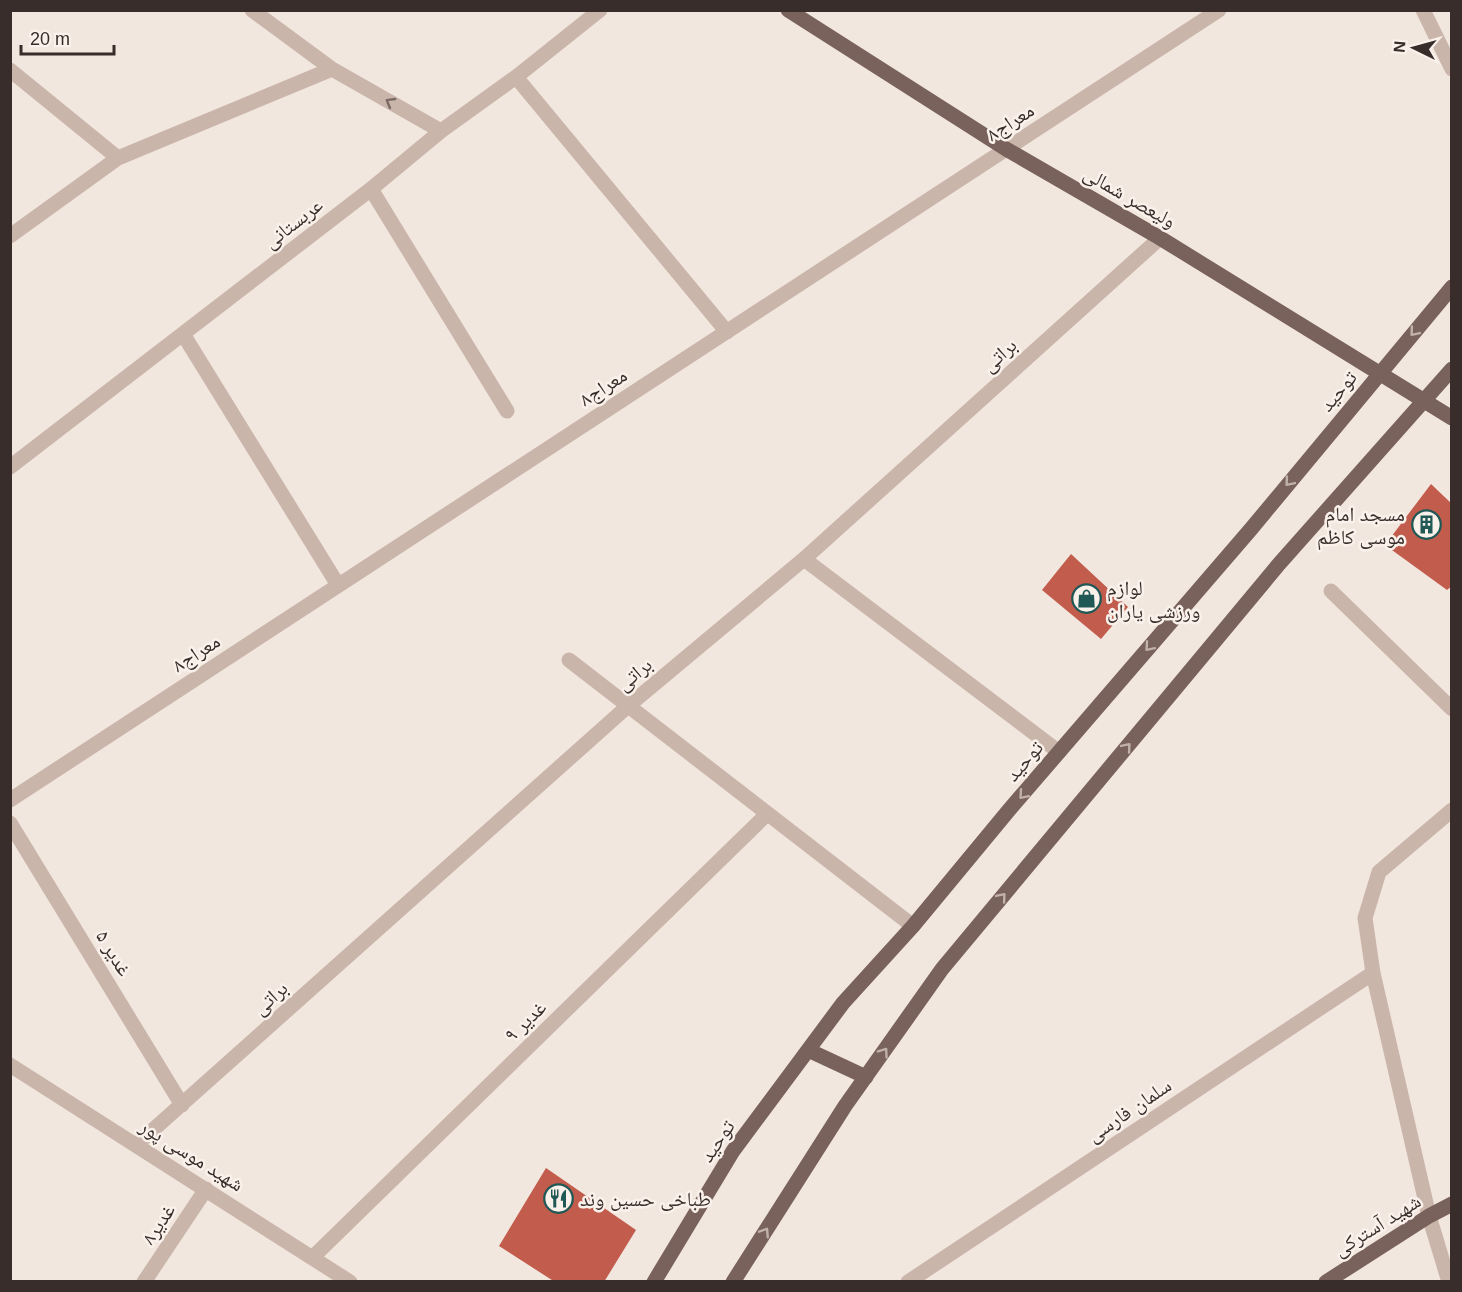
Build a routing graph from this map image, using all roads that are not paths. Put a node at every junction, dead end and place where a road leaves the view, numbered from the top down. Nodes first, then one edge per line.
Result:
1 (252, 10) edge
2 (600, 10) edge
3 (788, 10) edge
4 (1219, 10) edge
5 (1423, 10) edge
6 (332, 69) junction
7 (1452, 69) edge
8 (10, 70) edge
9 (516, 77) junction
10 (441, 130) junction
11 (1006, 149) junction
12 (118, 158) junction
13 (370, 189) junction
14 (10, 236) edge
15 (1160, 238) junction
16 (1452, 287) edge
17 (727, 332) junction
18 (183, 334) junction
19 (1452, 369) edge
20 (1379, 373) junction
21 (1422, 400) junction
22 (507, 411) dead end
23 (1452, 418) edge
24 (10, 467) edge
25 (804, 560) junction
26 (339, 585) junction
27 (1331, 591) dead end
28 (569, 660) dead end
29 (628, 706) junction
30 (1452, 709) edge
31 (1059, 752) junction
32 (10, 800) edge
33 (1452, 810) edge
34 (767, 814) junction
35 (10, 823) edge
36 (913, 926) junction
37 (1373, 973) junction
38 (808, 1050) junction
39 (10, 1065) edge
40 (866, 1077) junction
41 (182, 1105) junction
42 (136, 1145) junction
43 (206, 1189) junction
44 (1452, 1204) edge
45 (1429, 1216) junction
46 (312, 1257) junction
47 (144, 1281) edge
48 (350, 1281) edge
49 (654, 1281) edge
50 (733, 1281) edge
51 (908, 1281) edge
52 (1326, 1281) edge
53 (1449, 1281) edge

1 - 6 street
2 - 9 street, عربستانی
3 - 11 main road, ولیعصر شمالی
4 - 11 street, معراج۸
5 - 7 street
10 -> 6 street
6 - 12 street
8 - 12 street
9 - 10 street, عربستانی
9 - 17 street
10 - 13 street, عربستانی
11 - 15 main road, ولیعصر شمالی
11 - 17 street, معراج۸
12 - 14 street
13 - 18 street, عربستانی
13 - 22 street
15 - 20 main road, ولیعصر شمالی
15 - 25 street, براتی
16 -> 20 main road, توحید
17 - 26 street, معراج۸
18 - 24 street, عربستانی
18 - 26 street
19 - 21 main road
20 - 21 main road, ولیعصر شمالی
20 -> 31 main road, توحید
21 - 23 main road, ولیعصر شمالی
40 -> 21 main road
25 - 29 street, براتی
25 - 31 street
26 - 32 street, معراج۸
27 - 30 street
28 - 29 street
29 - 34 street
29 - 41 street, براتی
31 -> 36 main road, توحید
33 - 37 street
34 - 36 street
34 - 46 street, غدیر ۹
35 - 41 street, غدیر ۵
36 - 38 main road, توحید
37 - 45 street
37 - 51 street, سلمان فارسی
38 - 40 main road
38 - 49 main road, توحید
39 - 42 street, شهید موسی پور
50 -> 40 main road
41 - 42 street, براتی
42 - 43 street, شهید موسی پور
43 - 46 street, شهید موسی پور
43 - 47 street, غدیر۸
44 - 45 main road, شهید آسترکی
45 - 52 main road, شهید آسترکی
45 - 53 street
46 - 48 street, شهید موسی پور

